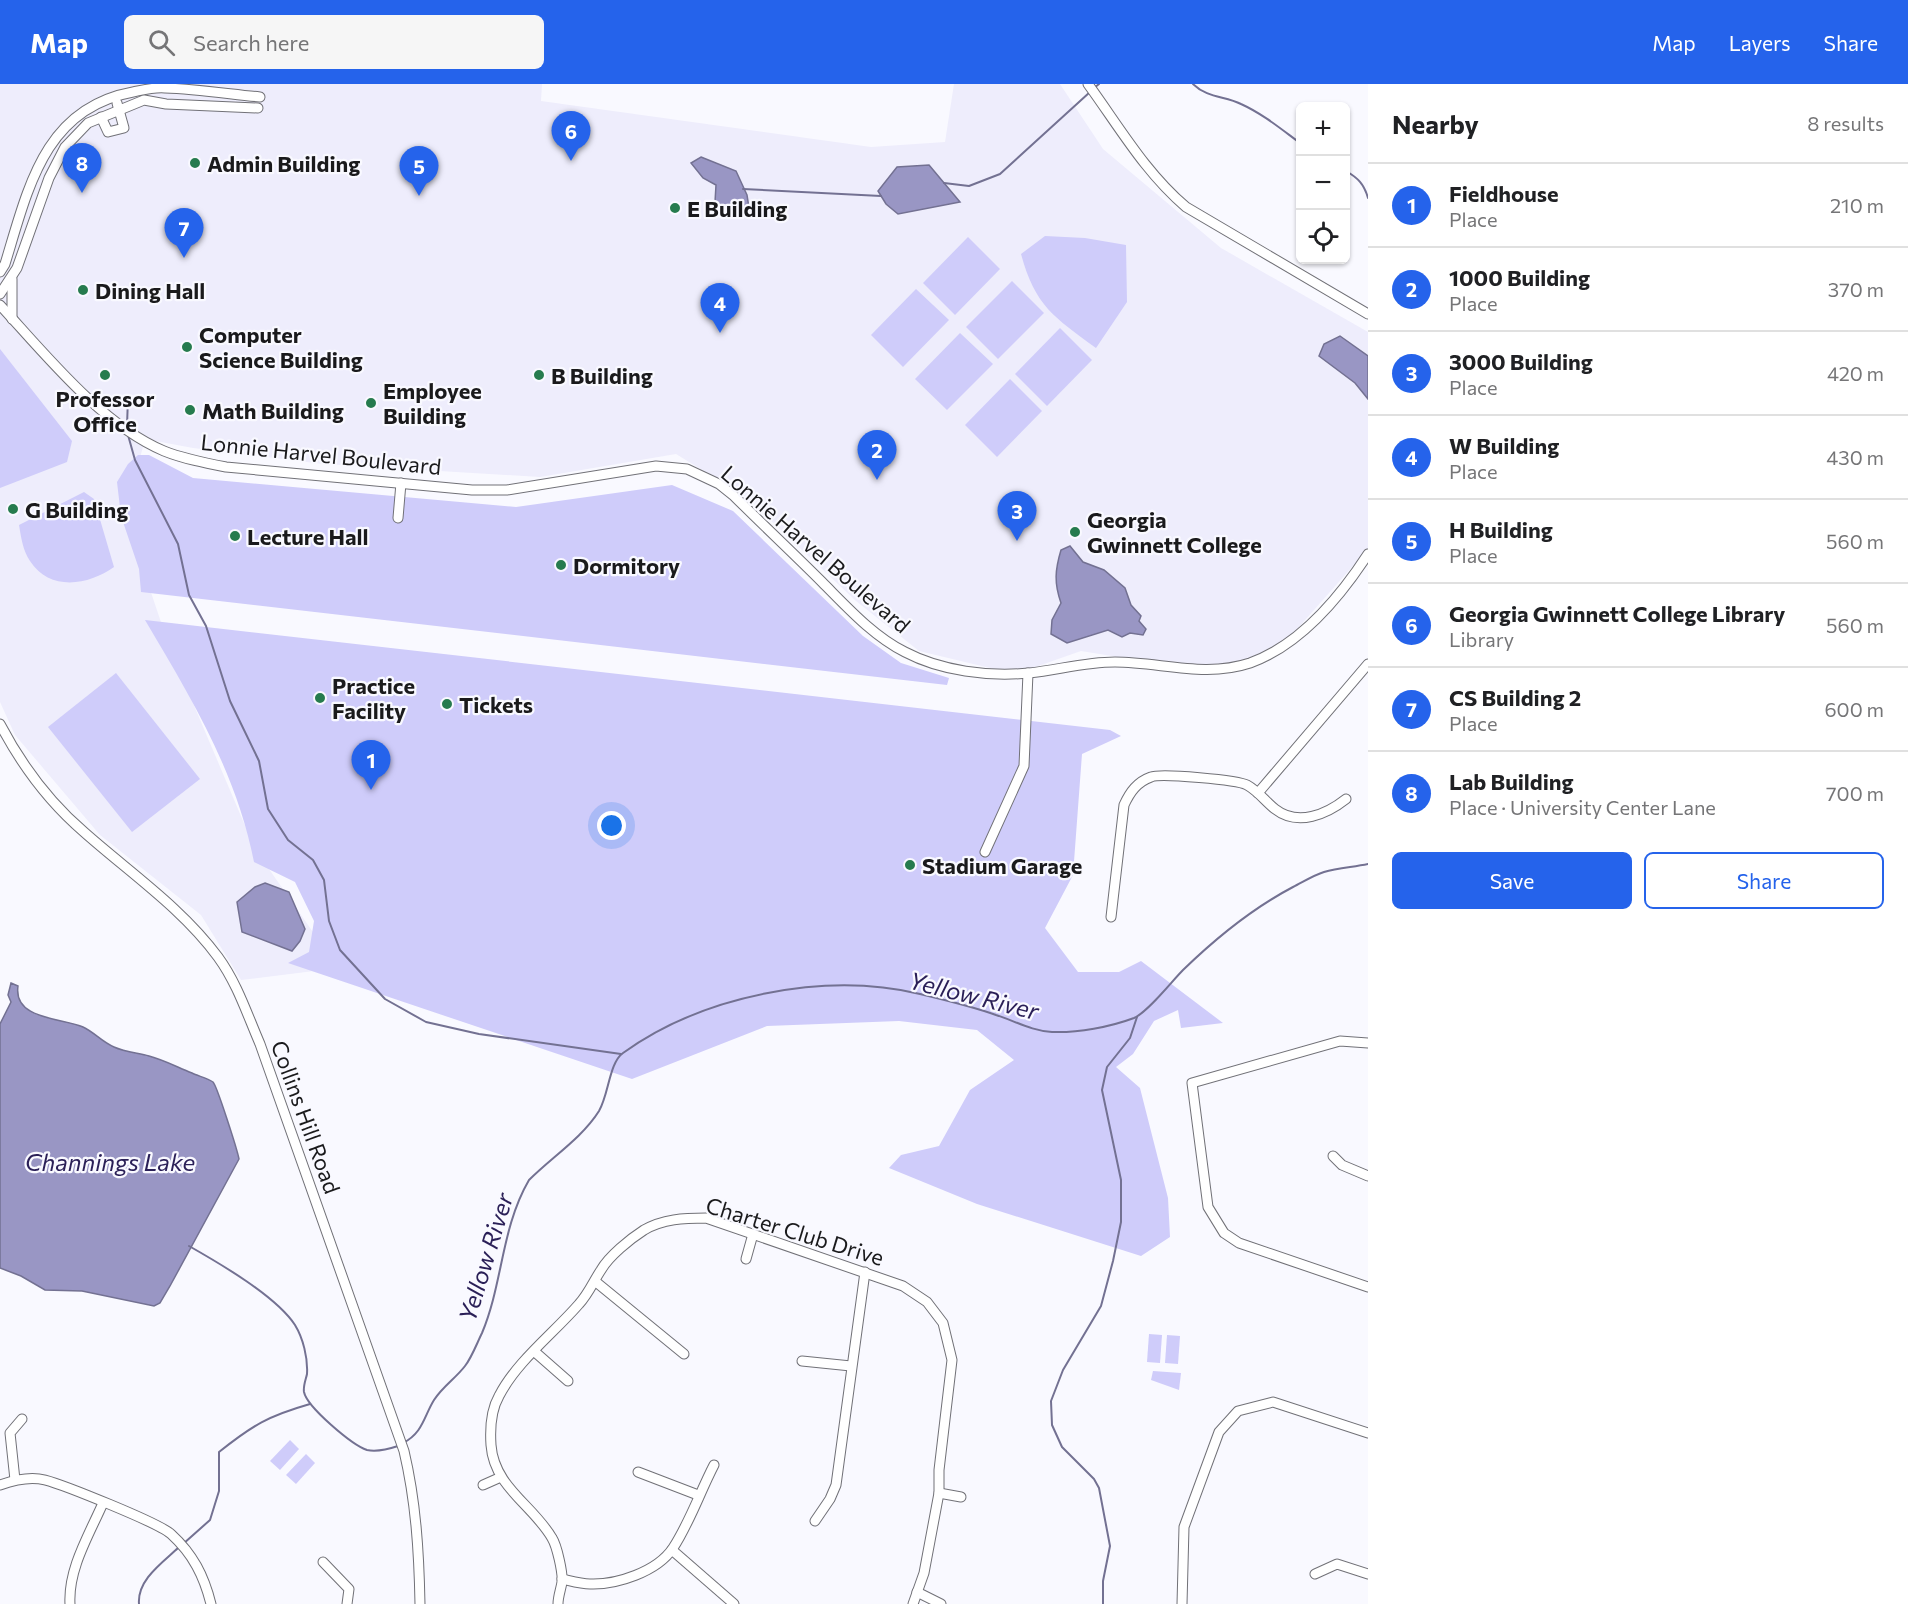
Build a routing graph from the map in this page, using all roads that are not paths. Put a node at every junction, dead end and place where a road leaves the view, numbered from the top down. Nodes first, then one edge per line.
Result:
1 (1089, 84) edge
2 (114, 96) junction
3 (260, 97) dead end
4 (258, 108) dead end
5 (118, 109) junction
6 (100, 117) junction
7 (0, 272) edge
8 (12, 277) junction
9 (0, 294) edge
10 (0, 305) edge
11 (1368, 314) edge
12 (0, 315) edge
13 (12, 319) junction
14 (401, 483) junction
15 (398, 518) dead end
16 (1368, 554) edge
17 (1368, 664) edge
18 (1028, 673) junction
19 (0, 724) edge
20 (1258, 793) junction
21 (1346, 798) dead end
22 (985, 852) dead end
23 (1111, 917) dead end
24 (1368, 1043) edge
25 (1333, 1156) dead end
26 (1368, 1176) edge
27 (753, 1234) junction
28 (746, 1259) dead end
29 (865, 1272) junction
30 (596, 1282) junction
31 (1368, 1287) edge
32 (535, 1352) junction
33 (684, 1354) dead end
34 (802, 1361) dead end
35 (851, 1366) junction
36 (568, 1381) dead end
37 (22, 1419) dead end
38 (1368, 1433) edge
39 (714, 1465) dead end
40 (638, 1472) dead end
41 (501, 1477) junction
42 (15, 1479) junction
43 (0, 1485) edge
44 (483, 1485) dead end
45 (939, 1493) junction
46 (698, 1496) junction
47 (961, 1497) dead end
48 (103, 1503) junction
49 (815, 1521) dead end
50 (672, 1550) junction
51 (322, 1562) dead end
52 (1315, 1574) dead end
53 (1368, 1574) edge
54 (562, 1579) junction
55 (916, 1592) junction
56 (70, 1604) edge
57 (211, 1604) edge
58 (348, 1604) edge
59 (420, 1604) edge
60 (558, 1604) edge
61 (734, 1604) edge
62 (913, 1604) edge
63 (941, 1604) edge
64 (1182, 1604) edge

1 - 11 street
2 - 3 street
2 - 5 street
2 - 7 street
4 - 5 street
5 - 6 street
5 - 6 street
6 - 8 street
8 - 9 street
8 - 13 street
10 - 13 street, Lonnie Harvel Boulevard
12 - 13 street
13 - 14 street, Lonnie Harvel Boulevard
14 - 15 street
14 - 18 street, Lonnie Harvel Boulevard
16 - 18 street, Lonnie Harvel Boulevard
17 - 20 street
18 - 22 street
19 - 59 street, Collins Hill Road
20 - 21 street
20 - 23 street
24 - 31 street
25 - 26 street
27 - 28 street
27 - 29 street, Charter Club Drive
27 - 30 street, Charter Club Drive
29 - 35 street
29 - 45 street, Charter Club Drive
30 - 32 street, Charter Club Drive
30 - 33 street
32 - 36 street
32 - 41 street, Charter Club Drive
34 - 35 street
35 - 49 street
37 - 42 street
38 - 64 street
39 - 46 street
40 - 46 street
41 - 44 street
41 - 54 street, Charter Club Drive
42 - 43 street
42 - 48 street
45 - 47 street
45 - 55 street, Charter Club Drive
46 - 50 street
48 - 56 street
48 - 57 street
50 - 54 street
50 - 61 street
51 - 58 street
52 - 53 street
54 - 60 street, Charter Club Drive
55 - 62 street, Charter Club Drive
55 - 63 street

